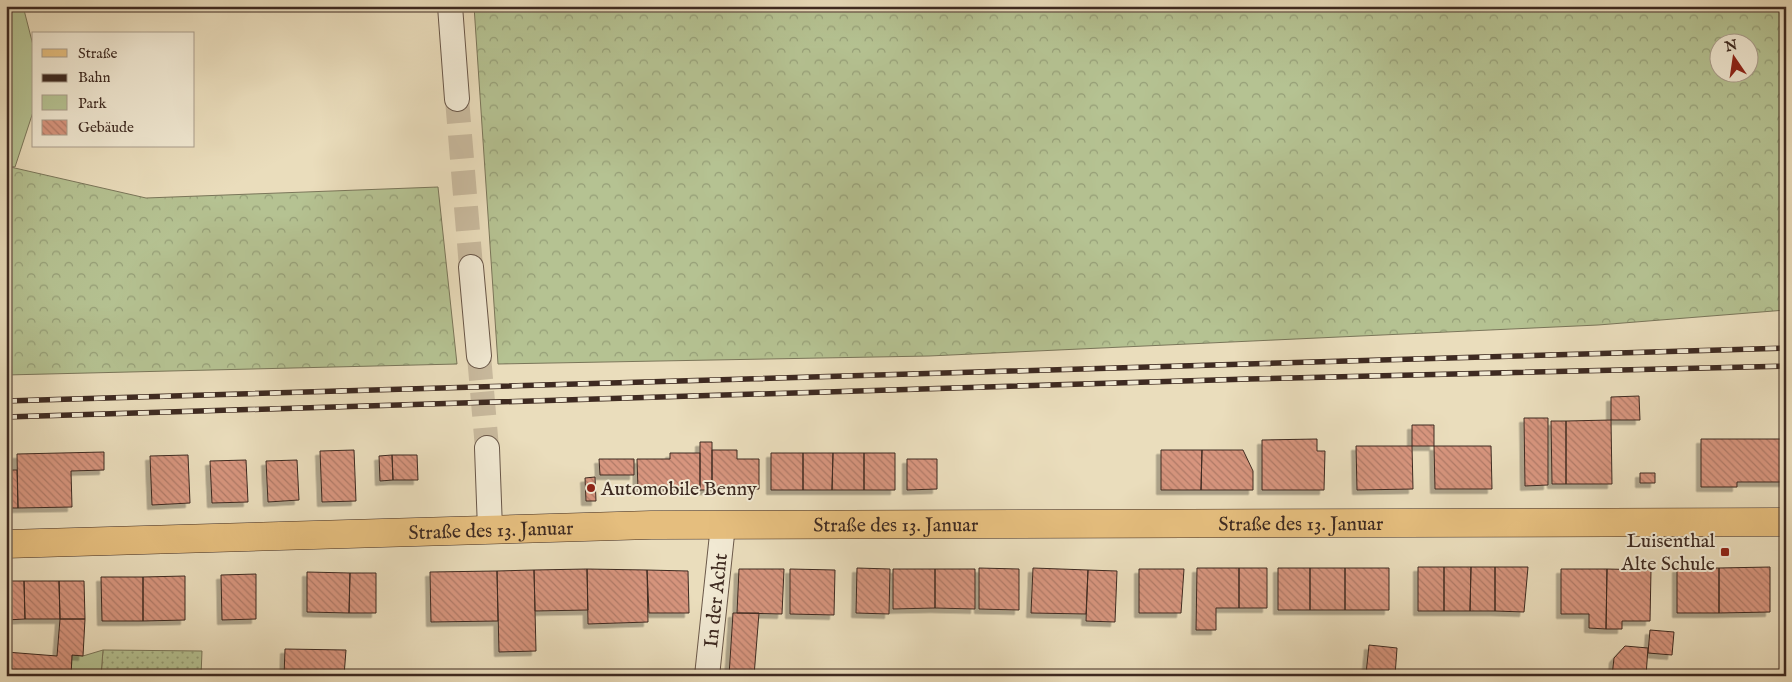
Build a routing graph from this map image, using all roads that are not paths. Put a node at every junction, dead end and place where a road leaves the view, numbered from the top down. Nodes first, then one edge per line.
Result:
1 (450, 6) edge
2 (458, 99) tunnel mouth
3 (471, 267) tunnel mouth
4 (479, 356) tunnel mouth
5 (487, 448) tunnel mouth
6 (1786, 522) edge
7 (722, 525) junction
8 (490, 529) junction
9 (6, 544) edge
10 (707, 676) edge

1 - 2 street
3 - 4 street
5 - 8 street
6 - 7 main road, Straße des 13. Januar
7 - 8 main road, Straße des 13. Januar
7 - 10 street, In der Acht
8 - 9 main road, Straße des 13. Januar

